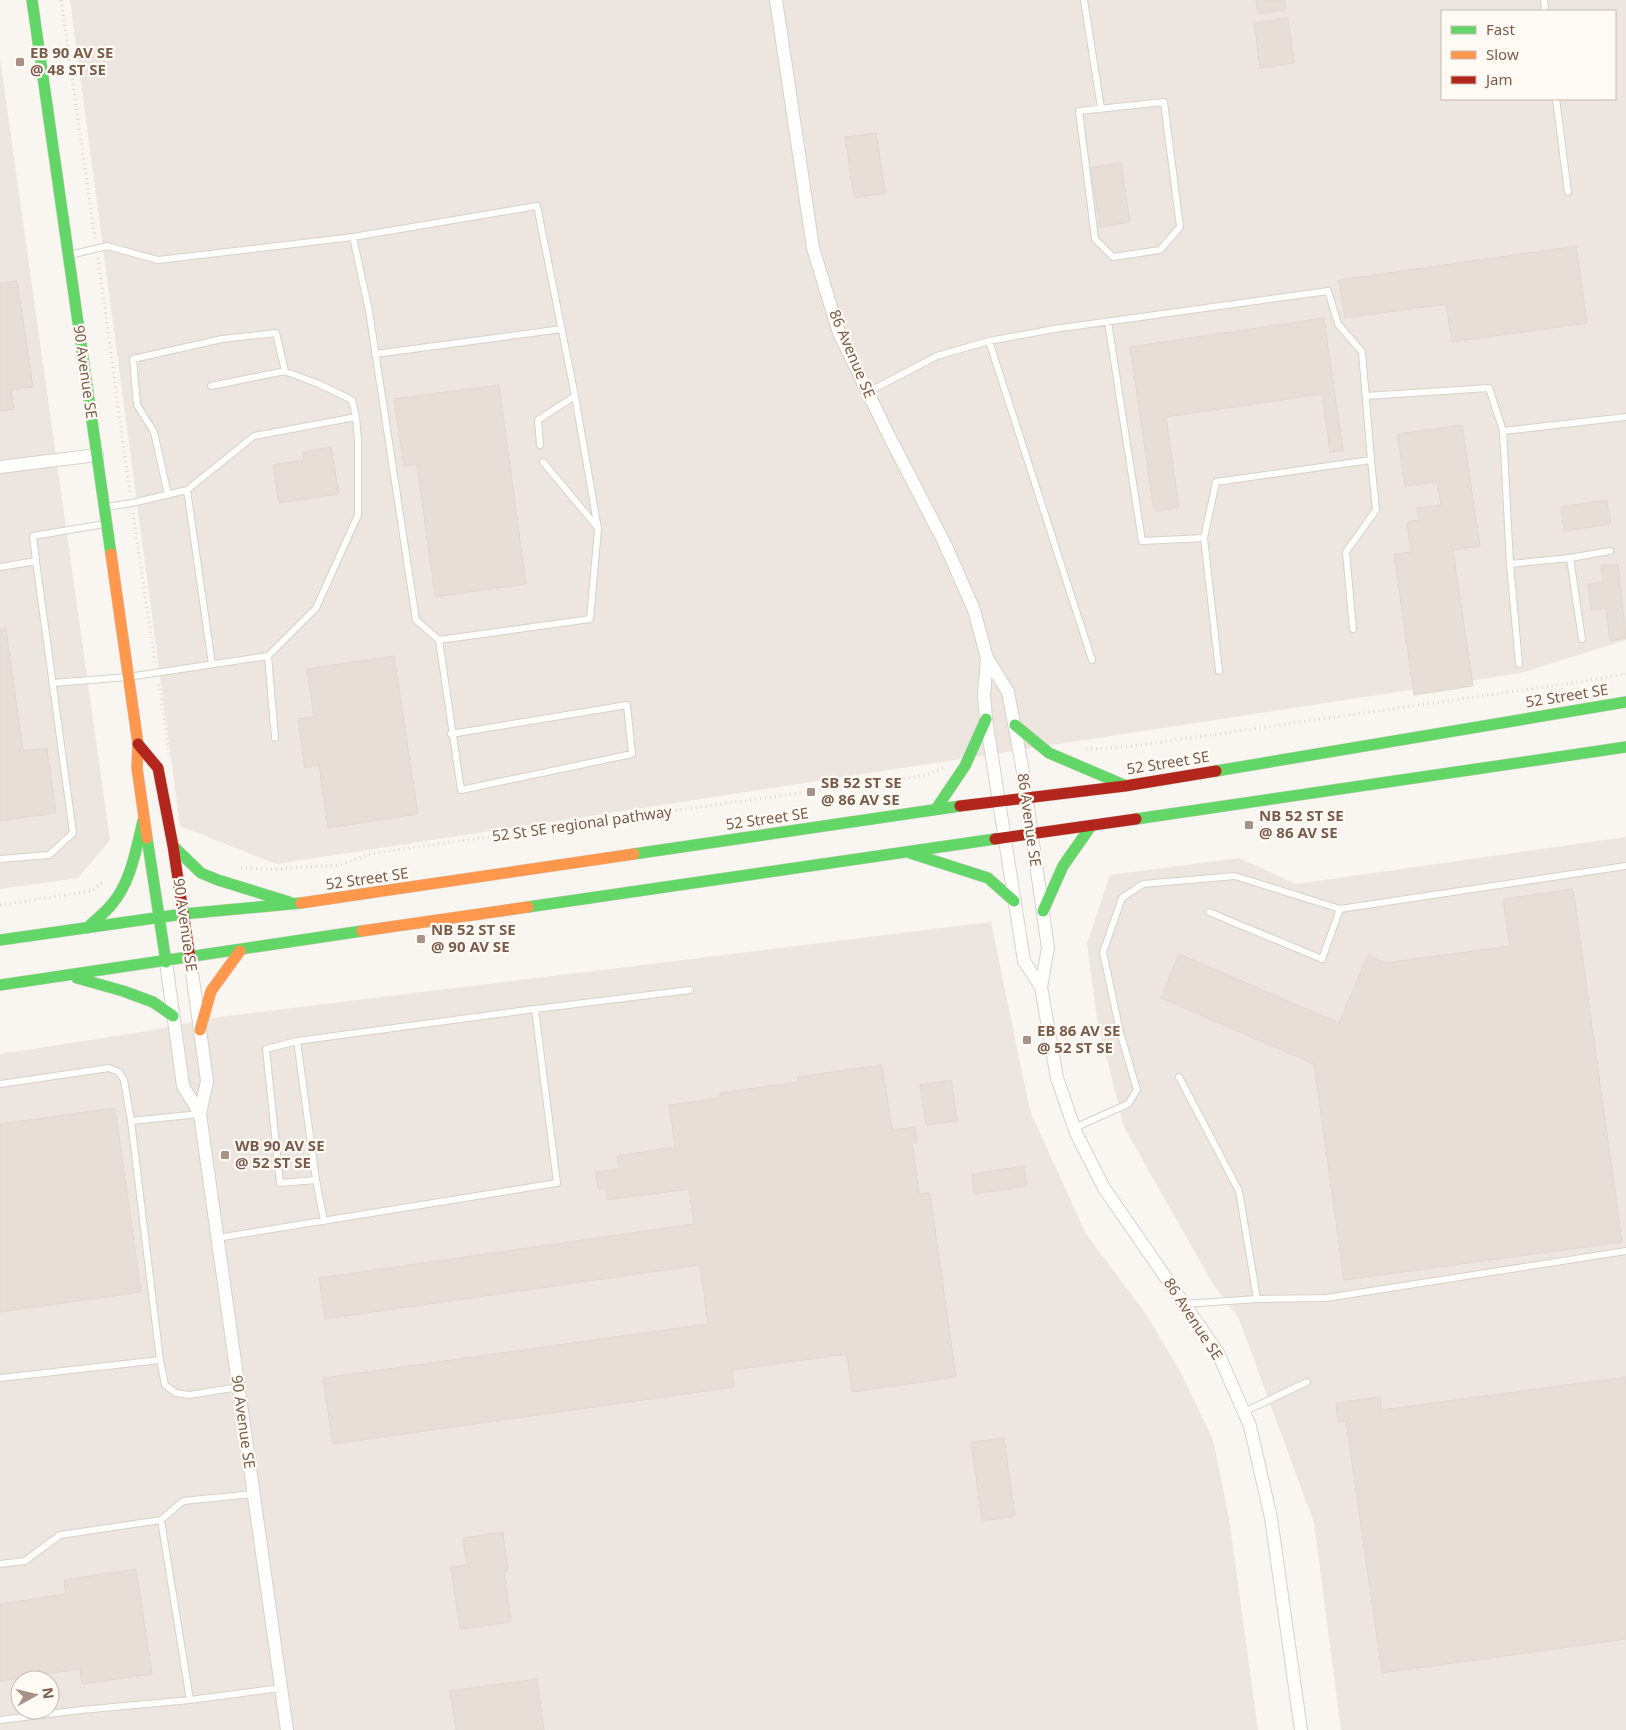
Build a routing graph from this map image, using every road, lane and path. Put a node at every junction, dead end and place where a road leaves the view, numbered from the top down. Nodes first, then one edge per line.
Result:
1 (32, 0) edge
2 (60, 0) edge
3 (776, 0) edge
4 (1084, 0) edge
5 (1556, 100) edge
6 (1101, 108) junction
7 (1568, 192) dead end
8 (353, 237) junction
9 (97, 249) junction
10 (68, 255) junction
11 (1108, 322) junction
12 (562, 329) junction
13 (989, 341) junction
14 (375, 354) junction
15 (284, 371) junction
16 (211, 386) dead end
17 (868, 392) junction
18 (575, 396) junction
19 (1366, 396) junction
20 (356, 417) junction
21 (1626, 417) edge
22 (1503, 431) junction
23 (540, 446) dead end
24 (97, 455) junction
25 (1371, 460) junction
26 (543, 462) dead end
27 (0, 467) edge
28 (187, 490) junction
29 (168, 495) junction
30 (132, 503) junction
31 (104, 507) junction
32 (106, 524) junction
33 (598, 529) junction
34 (1204, 538) junction
35 (1610, 550) dead end
36 (1570, 558) junction
37 (36, 561) junction
38 (1510, 564) junction
39 (0, 567) edge
40 (1353, 629) dead end
41 (1582, 639) dead end
42 (440, 640) junction
43 (268, 656) junction
44 (987, 658) junction
45 (1092, 660) dead end
46 (212, 664) junction
47 (1519, 664) dead end
48 (157, 672) junction
49 (1219, 672) dead end
50 (1626, 674) edge
51 (128, 677) junction
52 (53, 683) junction
53 (1626, 702) edge
54 (986, 719) junction
55 (1015, 725) junction
56 (452, 734) junction
57 (275, 738) dead end
58 (138, 744) junction
59 (1626, 747) edge
60 (1080, 750) dead end
61 (170, 761) dead end
62 (947, 765) dead end
63 (1125, 786) junction
64 (1026, 798) junction
65 (999, 802) junction
66 (936, 809) junction
67 (145, 815) junction
68 (1091, 826) junction
69 (1031, 834) junction
70 (1004, 837) junction
71 (173, 846) junction
72 (905, 851) junction
73 (0, 859) edge
74 (1626, 866) edge
75 (234, 868) dead end
76 (104, 882) dead end
77 (1014, 901) junction
78 (0, 904) edge
79 (296, 904) junction
80 (1340, 909) junction
81 (1043, 911) junction
82 (1209, 912) dead end
83 (184, 914) junction
84 (161, 917) junction
85 (87, 928) junction
86 (0, 940) edge
87 (240, 951) junction
88 (190, 958) junction
89 (166, 962) junction
90 (69, 976) junction
91 (0, 985) edge
92 (1041, 987) junction
93 (690, 990) dead end
94 (535, 1009) junction
95 (173, 1016) junction
96 (200, 1030) junction
97 (297, 1041) junction
98 (1179, 1077) dead end
99 (0, 1084) edge
100 (200, 1114) junction
101 (131, 1121) junction
102 (1074, 1128) junction
103 (316, 1180) junction
104 (324, 1221) junction
105 (217, 1238) junction
106 (1626, 1251) edge
107 (1256, 1299) junction
108 (1184, 1304) junction
109 (160, 1360) junction
110 (0, 1378) edge
111 (1306, 1382) dead end
112 (238, 1387) junction
113 (1244, 1412) junction
114 (253, 1494) junction
115 (161, 1520) junction
116 (0, 1564) edge
117 (281, 1688) junction
118 (190, 1700) junction
119 (0, 1720) edge
120 (287, 1730) edge
121 (1301, 1730) edge

1 - 10 main road, 90 Avenue SE
2 - 9 path
3 - 17 street, 86 Avenue SE
4 - 6 lane
5 - 7 lane
6 - 6 lane
8 - 9 lane
8 - 12 lane
8 - 14 lane
9 - 10 lane
9 - 30 path
10 - 24 main road, 90 Avenue SE
11 - 13 lane
11 - 19 lane
11 - 34 lane
12 - 14 lane
12 - 18 lane
13 - 17 lane
13 - 45 lane
14 - 42 lane
15 - 16 lane
15 - 20 lane
15 - 29 lane
17 - 44 street, 86 Avenue SE
18 - 23 lane
18 - 33 lane
19 - 22 lane
19 - 25 lane
20 - 28 lane
20 - 43 lane
21 - 22 lane
22 - 38 lane
24 - 27 street
24 - 31 main road, 90 Avenue SE
25 - 34 lane
25 - 40 lane
26 - 33 lane
28 - 29 lane
28 - 46 lane
29 - 30 lane
30 - 31 lane
30 - 48 path
31 - 32 main road, 90 Avenue SE
32 - 37 lane
32 - 51 main road, 90 Avenue SE
33 - 42 lane
34 - 49 lane
35 - 36 lane
36 - 38 lane
36 - 41 lane
37 - 39 lane
37 - 52 lane
38 - 47 lane
42 - 56 lane
43 - 46 lane
43 - 57 lane
44 - 54 street, 86 Avenue SE
44 - 55 street, 86 Avenue SE
46 - 48 lane
48 - 51 lane
48 - 61 path
50 - 60 path
51 - 52 lane
51 - 58 main road, 90 Avenue SE
52 - 73 lane
53 - 63 main road, 52 Street SE
54 - 65 street, 86 Avenue SE
54 - 66 main road
55 - 63 main road
55 - 64 street, 86 Avenue SE
56 - 56 lane
58 - 67 main road, 90 Avenue SE
58 - 71 main road, 90 Avenue SE
59 - 68 main road
62 - 75 path, 52 St SE regional pathway
63 - 64 main road, 52 Street SE
64 - 65 main road, 52 Street SE
64 - 69 street, 86 Avenue SE
65 - 66 main road, 52 Street SE
65 - 70 street, 86 Avenue SE
66 - 79 main road, 52 Street SE
67 - 84 main road, 90 Avenue SE
67 - 85 main road
68 - 69 main road
68 - 81 main road
69 - 70 main road
69 - 81 street, 86 Avenue SE
70 - 72 main road
70 - 77 street, 86 Avenue SE
71 - 79 main road
71 - 83 main road, 90 Avenue SE
72 - 77 main road
72 - 87 main road
74 - 80 lane
76 - 78 path
77 - 92 street, 86 Avenue SE
79 - 83 main road, 52 Street SE
80 - 82 lane
80 - 102 lane
81 - 92 street, 86 Avenue SE
83 - 84 main road, 52 Street SE
83 - 88 main road, 90 Avenue SE
84 - 85 main road, 52 Street SE
84 - 89 main road, 90 Avenue SE
85 - 86 main road, 52 Street SE
87 - 88 main road
87 - 96 main road
88 - 89 main road
88 - 96 street, 90 Avenue SE
89 - 90 main road
89 - 95 street, 90 Avenue SE
90 - 91 main road
90 - 95 main road
92 - 102 street, 86 Avenue SE
93 - 94 lane
94 - 97 lane
94 - 104 lane
95 - 100 street, 90 Avenue SE
96 - 100 street, 90 Avenue SE
97 - 103 lane
97 - 103 lane
98 - 107 lane
99 - 101 lane
100 - 101 lane
100 - 105 street, 90 Avenue SE
101 - 109 lane
102 - 108 street, 86 Avenue SE
103 - 104 lane
104 - 105 lane
105 - 112 street, 90 Avenue SE
106 - 107 lane
107 - 108 lane
108 - 113 street, 86 Avenue SE
109 - 110 lane
109 - 112 lane
111 - 113 lane
112 - 114 street, 90 Avenue SE
113 - 121 street, 86 Avenue SE
114 - 115 lane
114 - 117 street, 90 Avenue SE
115 - 116 lane
115 - 118 lane
117 - 118 lane
117 - 120 street, 90 Avenue SE
118 - 119 lane

